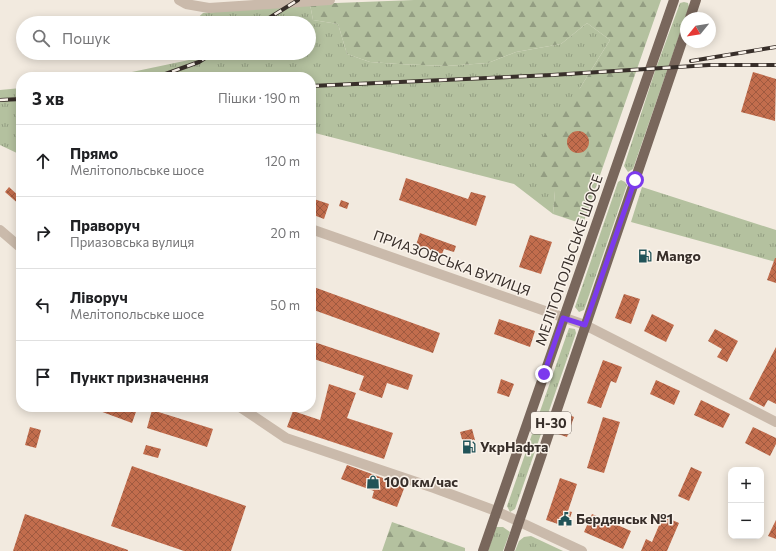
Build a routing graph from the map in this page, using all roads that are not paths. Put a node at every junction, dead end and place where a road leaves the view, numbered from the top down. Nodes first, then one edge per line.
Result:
1 (330, 0) edge
2 (674, 0) edge
3 (696, 0) edge
4 (284, 1) edge
5 (183, 2) edge
6 (692, 12) edge
7 (680, 48) edge
8 (0, 230) edge
9 (316, 231) edge
10 (16, 244) edge
11 (563, 318) junction
12 (585, 325) junction
13 (247, 412) edge
14 (776, 422) edge
15 (496, 511) junction
16 (519, 522) junction
17 (482, 551) edge
18 (508, 551) edge
19 (582, 551) edge

1 - 4 street
2 - 11 main road, МЕЛІТОПОЛЬСЬКЕ ШОСЕ / Н-30
3 - 6 main road
4 - 5 street
7 - 12 main road, Н-30
8 - 10 street
9 - 11 street, ПРИАЗОВСЬКА ВУЛИЦЯ
11 - 12 street, ПРИАЗОВСЬКА ВУЛИЦЯ
11 - 15 main road, МЕЛІТОПОЛЬСЬКЕ ШОСЕ / Н-30
12 - 14 street, ПРИАЗОВСЬКА ВУЛИЦЯ
12 - 16 main road, Н-30
13 - 15 street
15 - 16 street
15 - 17 main road, МЕЛІТОПОЛЬСЬКЕ ШОСЕ / Н-30
16 - 18 main road, Н-30
16 - 19 street

